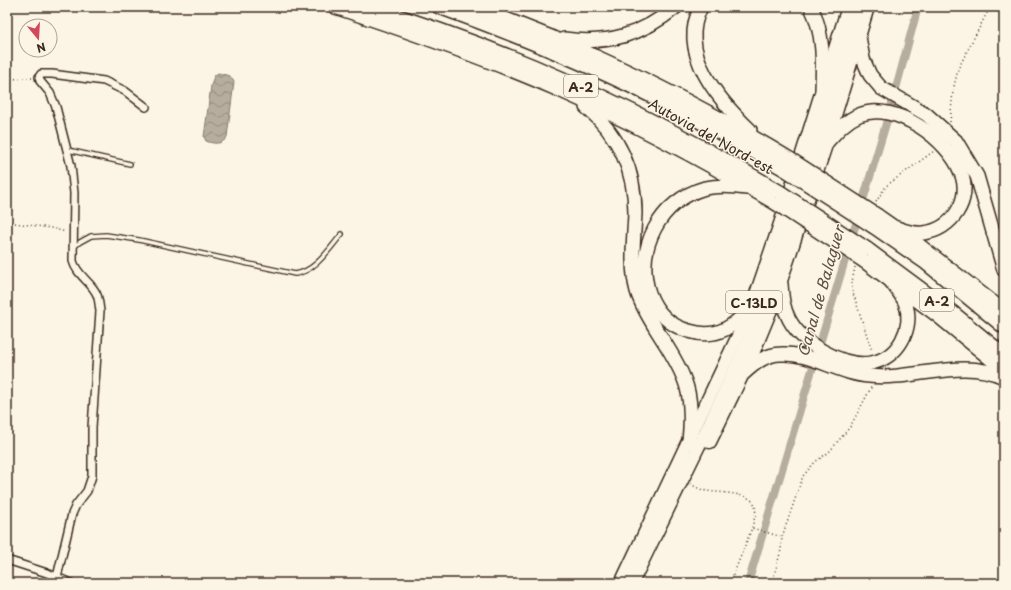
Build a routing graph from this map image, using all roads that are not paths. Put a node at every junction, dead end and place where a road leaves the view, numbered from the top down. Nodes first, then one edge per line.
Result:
1 (335, 7) edge
2 (369, 7) edge
3 (439, 7) edge
4 (475, 7) edge
5 (676, 7) edge
6 (701, 7) edge
7 (811, 7) edge
8 (848, 7) edge
9 (857, 7) edge
10 (868, 7) edge
11 (551, 37) junction
12 (860, 37) junction
13 (822, 91) junction
14 (574, 96) junction
15 (146, 107) dead end
16 (763, 142) junction
17 (827, 142) junction
18 (67, 150) junction
19 (130, 164) dead end
20 (788, 165) junction
21 (751, 189) junction
22 (778, 198) junction
23 (876, 222) junction
24 (897, 228) junction
25 (342, 234) dead end
26 (74, 247) junction
27 (865, 255) junction
28 (1004, 270) edge
29 (890, 280) junction
30 (781, 284) junction
31 (752, 306) junction
32 (1004, 310) edge
33 (1004, 327) edge
34 (1004, 355) edge
35 (830, 360) junction
36 (1004, 370) edge
37 (744, 372) junction
38 (1004, 377) edge
39 (689, 442) junction
40 (7, 560) edge
41 (641, 565) junction
42 (57, 577) junction
43 (71, 583) edge
44 (621, 583) edge
45 (632, 583) edge

1 - 14 highway
2 - 22 highway, Autovia del Nord-est / A-2
3 - 20 highway, Autovia del Nord-est / A-2
4 - 11 highway
5 - 11 highway
6 - 16 highway
7 - 13 highway
8 - 13 main road, C-13LD
9 - 41 main road
10 - 12 main road
11 - 16 highway
12 - 17 main road
12 - 28 highway
13 - 31 main road, C-13LD
14 - 21 highway
14 - 39 highway
15 - 18 street
16 - 20 highway
17 - 24 highway
17 - 30 main road
18 - 19 lane
18 - 26 street
20 - 23 highway, Autovia del Nord-est / A-2, bridge
21 - 22 highway
21 - 31 highway
22 - 27 highway, bridge
23 - 24 highway
23 - 33 highway, Autovia del Nord-est / A-2
24 - 32 highway
25 - 26 lane
26 - 42 street
27 - 29 highway
27 - 34 highway, A-2
29 - 35 highway
29 - 36 highway
30 - 35 highway
30 - 37 main road
31 - 39 main road, C-13LD
35 - 37 highway
35 - 38 highway
37 - 41 main road
39 - 44 main road, C-13LD
40 - 42 street
41 - 45 main road
42 - 43 street

